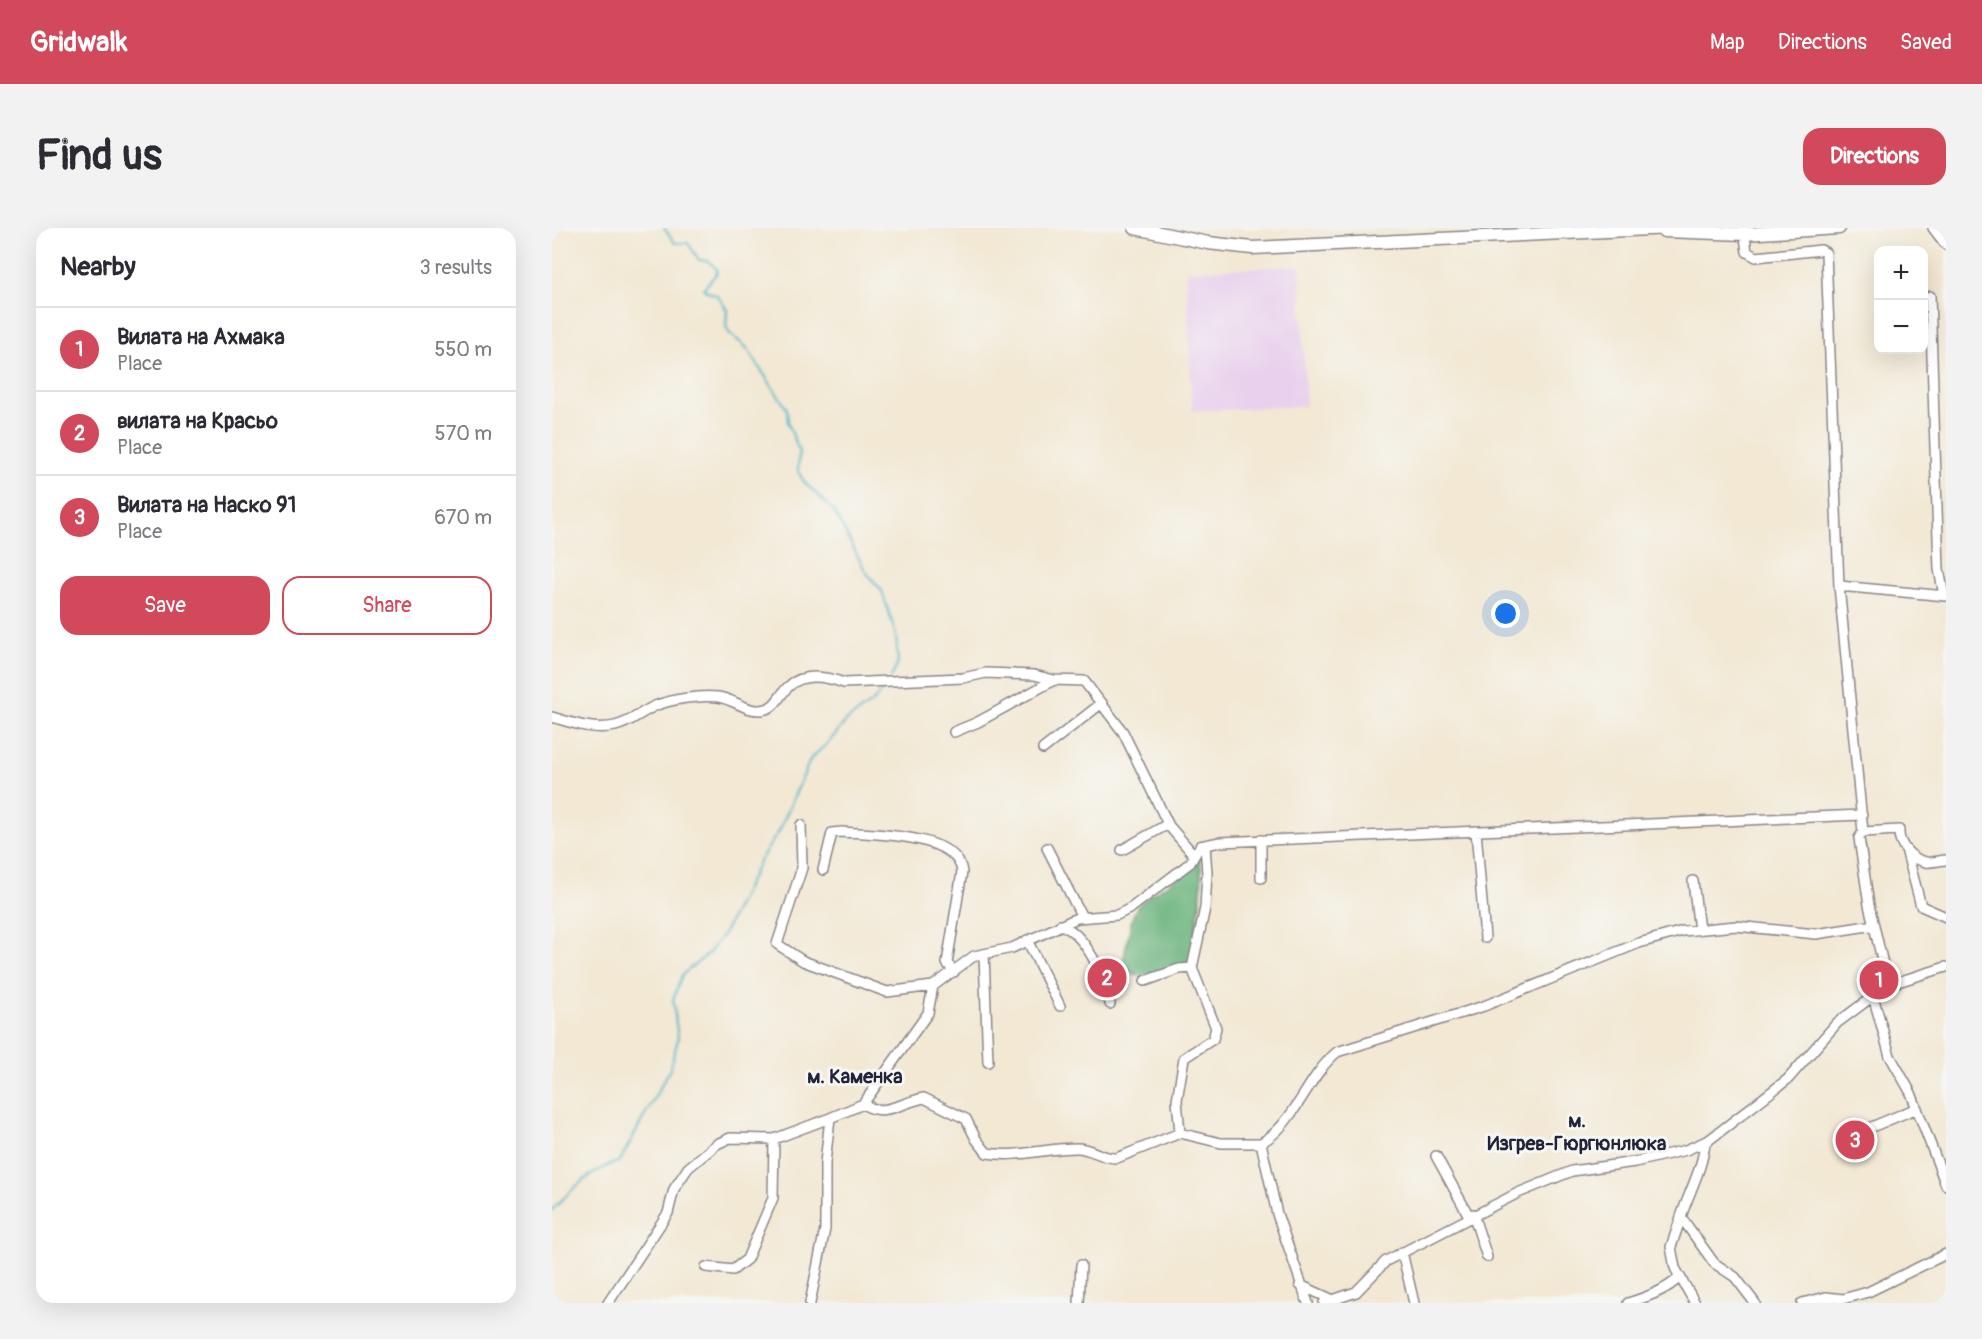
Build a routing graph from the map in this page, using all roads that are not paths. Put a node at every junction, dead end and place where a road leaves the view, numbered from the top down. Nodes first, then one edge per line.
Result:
1 (1135, 228) edge
2 (1671, 228) edge
3 (1839, 228) edge
4 (1933, 228) edge
5 (1633, 231) junction
6 (1744, 231) edge
7 (1946, 244) edge
8 (1930, 296) dead end
9 (1839, 586) junction
10 (1945, 596) edge
11 (1054, 680) junction
12 (1102, 703) junction
13 (552, 717) edge
14 (954, 732) dead end
15 (1043, 749) dead end
16 (1862, 814) junction
17 (1168, 824) junction
18 (801, 825) dead end
19 (1476, 831) junction
20 (1863, 832) junction
21 (1261, 840) junction
22 (1205, 845) junction
23 (1047, 848) dead end
24 (1122, 850) dead end
25 (1907, 853) junction
26 (1194, 855) junction
27 (1946, 860) edge
28 (823, 870) dead end
29 (1261, 878) dead end
30 (1693, 880) dead end
31 (1946, 917) edge
32 (1082, 918) junction
33 (1060, 925) junction
34 (1874, 925) junction
35 (1699, 930) junction
36 (1485, 938) dead end
37 (1027, 940) junction
38 (984, 954) junction
39 (1946, 967) edge
40 (1192, 968) junction
41 (954, 972) junction
42 (1145, 981) dead end
43 (1888, 985) junction
44 (933, 986) junction
45 (1873, 996) junction
46 (1110, 1004) dead end
47 (1060, 1006) dead end
48 (988, 1062) dead end
49 (863, 1104) junction
50 (1917, 1108) junction
51 (830, 1118) junction
52 (1862, 1131) dead end
53 (1180, 1133) junction
54 (774, 1138) junction
55 (1705, 1142) junction
56 (1261, 1143) junction
57 (1436, 1156) dead end
58 (1946, 1185) edge
59 (1471, 1215) junction
60 (1681, 1217) junction
61 (1402, 1252) junction
62 (1946, 1254) edge
63 (1487, 1257) dead end
64 (1081, 1265) dead end
65 (706, 1268) dead end
66 (1680, 1277) junction
67 (1300, 1285) junction
68 (1327, 1301) edge
69 (608, 1303) edge
70 (810, 1303) edge
71 (1079, 1303) edge
72 (1308, 1303) edge
73 (1414, 1303) edge
74 (1628, 1303) edge
75 (1695, 1303) edge
76 (1755, 1303) edge
77 (1802, 1303) edge

1 - 5 main road
2 - 5 main road
3 - 6 main road
4 - 7 street
5 - 6 main road
6 - 9 street
8 - 10 street
9 - 10 street
9 - 16 street
11 - 12 street
11 - 13 street
11 - 14 street
12 - 15 street
12 - 17 street
16 - 19 street
16 - 20 street
17 - 24 street
17 - 26 street
18 - 44 street
19 - 21 street
19 - 36 street
20 - 25 street
20 - 34 street
21 - 22 street
21 - 29 street
22 - 26 street
22 - 40 street
23 - 32 street
25 - 27 street
25 - 31 street
26 - 32 street
28 - 41 street
30 - 35 street
32 - 33 street
33 - 37 street
33 - 46 street
34 - 35 street
34 - 43 street
35 - 56 street
37 - 38 street
37 - 47 street
38 - 41 street
38 - 48 street
39 - 43 street
40 - 42 street
40 - 53 street
41 - 44 street
43 - 45 street
44 - 49 street
45 - 50 street
45 - 55 street
49 - 51 street
49 - 53 street
50 - 52 street
50 - 58 street
51 - 54 street
51 - 70 street
53 - 56 street
54 - 65 street
54 - 69 street
55 - 59 street
55 - 60 street
56 - 67 street
57 - 59 street
59 - 61 street
59 - 63 street
60 - 66 street
60 - 76 street
61 - 68 street
61 - 73 street
62 - 77 street
64 - 71 street
66 - 74 street
66 - 75 street
67 - 68 street
67 - 72 street

